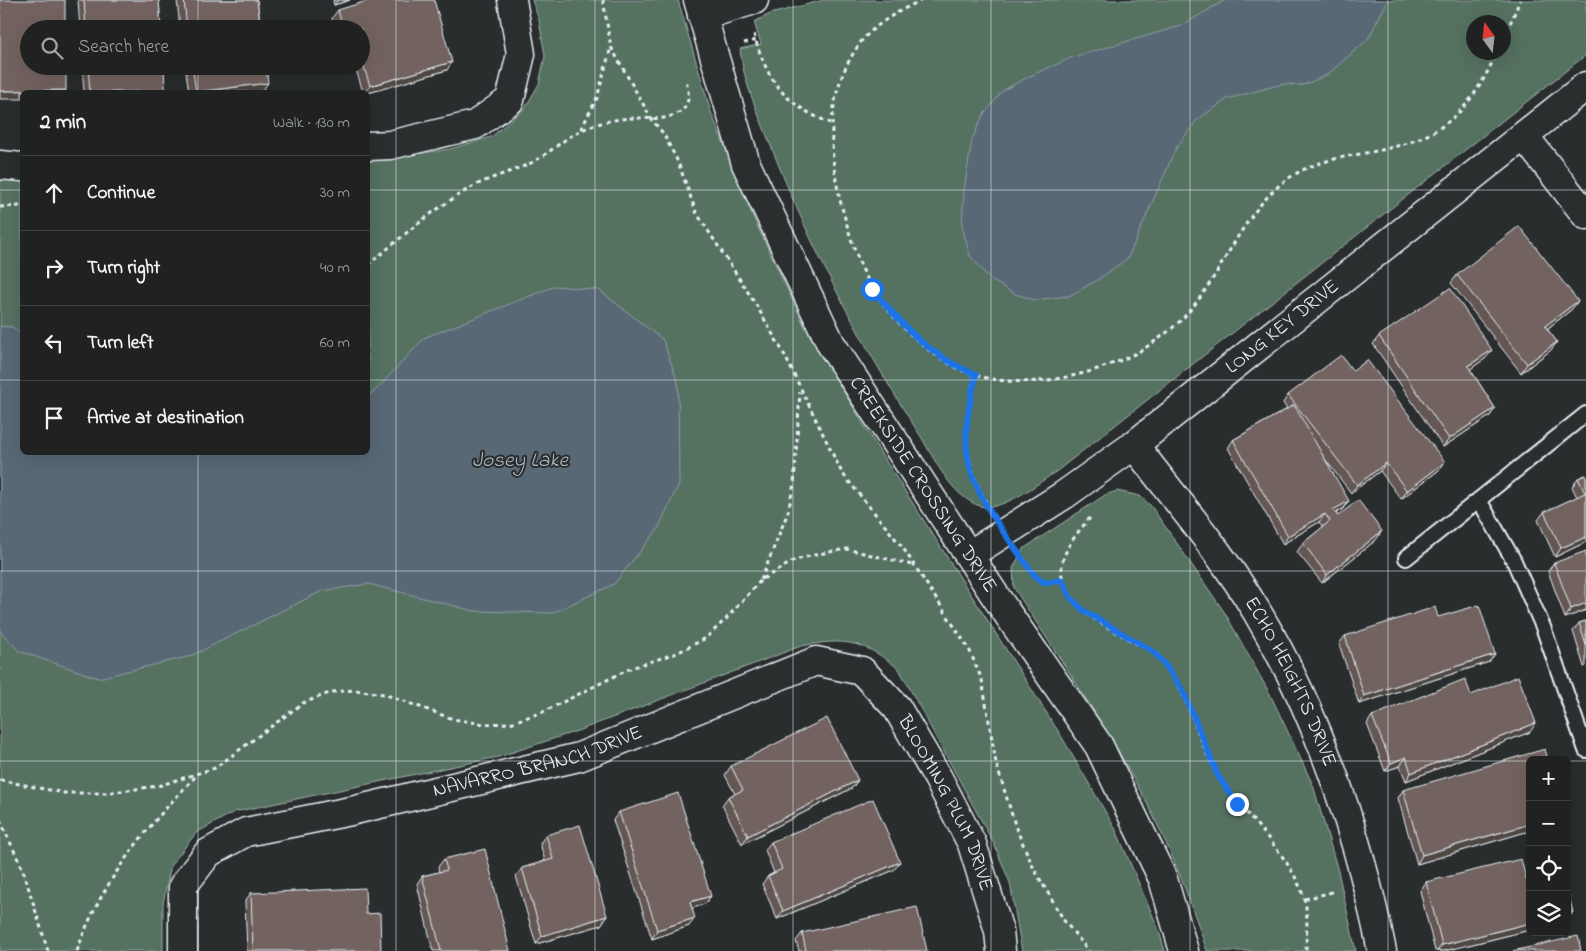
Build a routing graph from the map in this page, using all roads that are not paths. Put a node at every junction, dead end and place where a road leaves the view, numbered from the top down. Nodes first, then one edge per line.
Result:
1 (512, 0) edge
2 (750, 1) edge
3 (700, 8) edge
4 (1586, 86) edge
5 (1524, 136) junction
6 (370, 146) edge
7 (0, 165) edge
8 (20, 167) edge
9 (1586, 215) edge
10 (1586, 414) edge
11 (1134, 445) junction
12 (1479, 500) junction
13 (969, 556) junction
14 (1406, 558) dead end
15 (862, 670) joint
16 (1586, 750) edge
17 (183, 951) edge
18 (1001, 951) edge
19 (1184, 951) edge
20 (1382, 951) edge

1 - 6 street
2 - 3 street
3 - 13 street, CREEKSIDE CROSSING DRIVE
4 - 5 street, LONG KEY DRIVE
5 - 9 street
5 - 11 street, LONG KEY DRIVE
7 - 8 street
10 - 12 lane
11 - 13 street, LONG KEY DRIVE
11 - 20 street, ECHO HEIGHTS DRIVE
12 - 14 lane
12 - 16 lane
13 - 19 street, CREEKSIDE CROSSING DRIVE
15 - 17 street, NAVARRO BRANCH DRIVE
15 - 18 street, BLOOMING PLUM DRIVE

